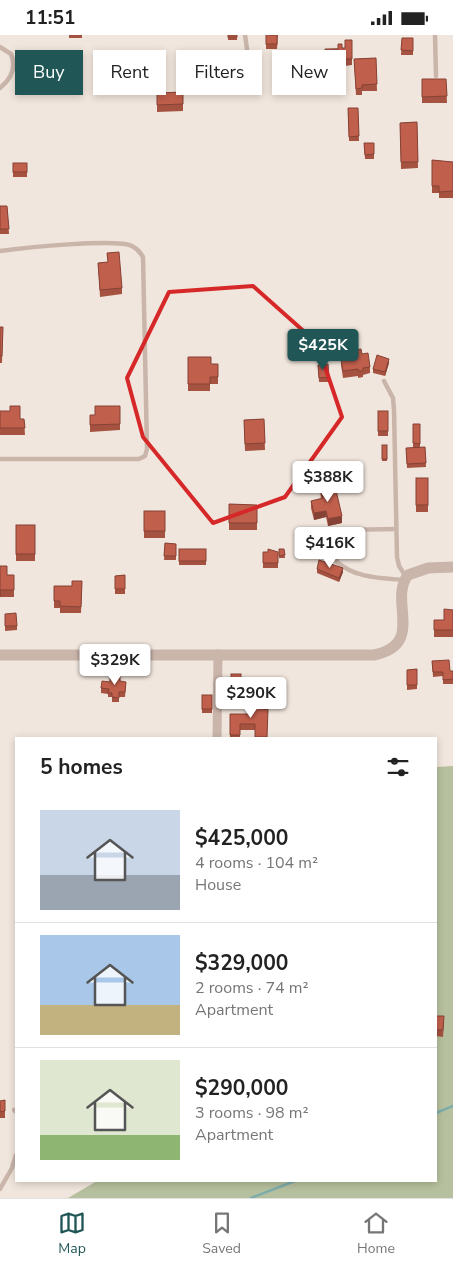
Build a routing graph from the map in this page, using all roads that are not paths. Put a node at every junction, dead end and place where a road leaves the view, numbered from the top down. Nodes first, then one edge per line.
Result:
1 (245, 35) edge
2 (435, 35) edge
3 (0, 47) edge
4 (247, 49) edge
5 (436, 76) dead end
6 (0, 88) edge
7 (0, 251) edge
8 (384, 381) dead end
9 (0, 459) edge
10 (396, 529) junction
11 (453, 567) edge
12 (405, 579) junction
13 (218, 654) junction
14 (0, 655) edge
15 (217, 737) edge
16 (15, 1158) edge
17 (0, 1189) edge

1 - 4 lane
2 - 5 lane
3 - 6 lane
7 - 9 lane
8 - 10 lane
10 - 12 lane
10 - 12 lane
11 - 12 street
12 - 13 street
13 - 14 street
13 - 15 street
16 - 17 lane

